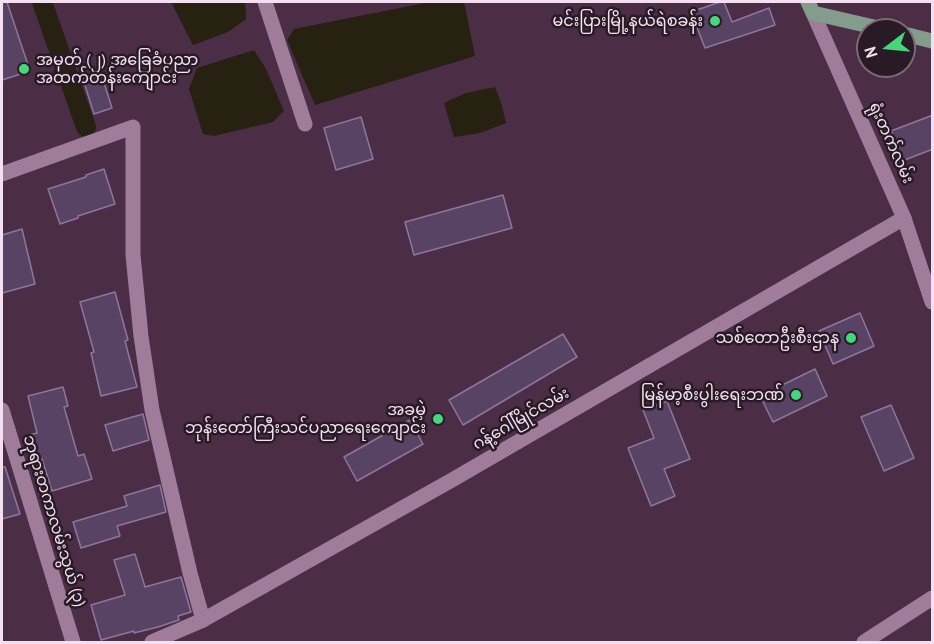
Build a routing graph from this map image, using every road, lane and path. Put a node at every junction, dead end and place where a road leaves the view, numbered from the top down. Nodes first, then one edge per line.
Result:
1 (265, 2) edge
2 (811, 7) edge
3 (856, 21) edge
4 (916, 37) edge
5 (933, 41) edge
6 (304, 124) dead end
7 (2, 174) edge
8 (904, 218) junction
9 (933, 303) edge
10 (2, 410) edge
11 (933, 598) edge
12 (203, 620) junction
13 (73, 642) edge
14 (152, 642) edge
15 (864, 642) edge

1 - 6 street
2 - 3 main road
2 - 8 street, ရုံးတက်လမ်း
4 - 5 main road
7 - 12 street
8 - 9 street, ရုံးတက်လမ်း
8 - 12 street, ဂန့်ဂေါ်မြိုင်လမ်း
10 - 13 street, ဘုရားတကာလမ်းသွယ် (၃)
11 - 15 street
12 - 14 street, ဂန့်ဂေါ်မြိုင်လမ်း

